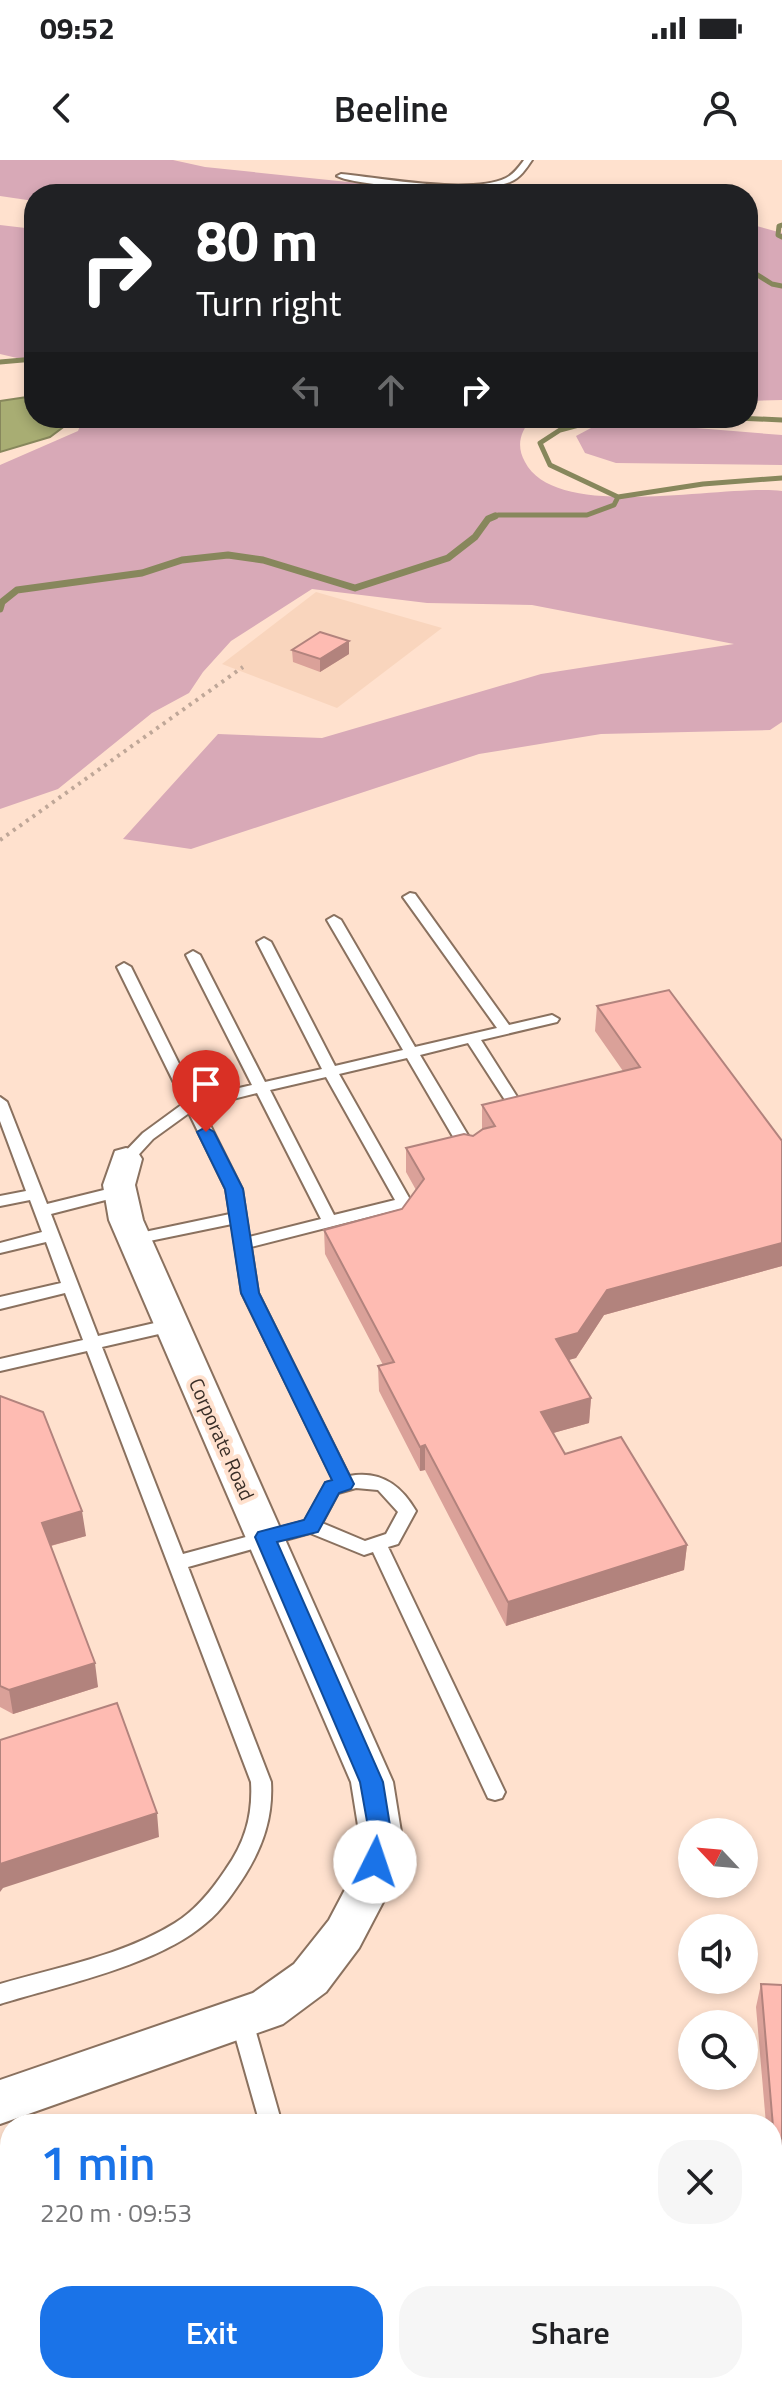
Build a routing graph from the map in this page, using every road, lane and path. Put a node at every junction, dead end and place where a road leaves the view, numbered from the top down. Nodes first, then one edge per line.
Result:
1 (528, 160) edge
2 (341, 176) dead end
3 (441, 184) edge
4 (491, 184) edge
5 (243, 667) dead end
6 (0, 840) edge
7 (410, 897) dead end
8 (334, 920) dead end
9 (264, 942) dead end
10 (193, 955) dead end
11 (124, 967) dead end
12 (552, 1019) dead end
13 (506, 1030) junction
14 (472, 1038) junction
15 (413, 1052) junction
16 (330, 1071) junction
17 (260, 1088) junction
18 (0, 1102) edge
19 (192, 1104) junction
20 (519, 1111) edge
21 (18, 1148) junction
22 (0, 1152) edge
23 (471, 1153) edge
24 (123, 1175) junction
25 (0, 1201) edge
26 (38, 1202) junction
27 (239, 1217) junction
28 (330, 1222) junction
29 (51, 1235) junction
30 (135, 1239) junction
31 (242, 1244) junction
32 (0, 1248) edge
33 (70, 1286) junction
34 (0, 1303) edge
35 (172, 1325) junction
36 (92, 1343) junction
37 (0, 1365) edge
38 (344, 1484) junction
39 (311, 1526) junction
40 (265, 1537) junction
41 (378, 1544) junction
42 (177, 1563) junction
43 (495, 1792) dead end
44 (0, 1994) edge
45 (241, 2018) junction
46 (0, 2102) edge
47 (268, 2114) edge

1 - 4 lane
2 - 3 lane
5 - 6 path
7 - 13 lane
8 - 15 lane
9 - 16 lane
10 - 17 lane
11 - 19 lane
12 - 13 lane
13 - 14 lane
14 - 15 lane
14 - 20 lane
15 - 16 lane
15 - 23 lane
16 - 17 lane
16 - 28 lane
17 - 19 lane
17 - 28 lane
18 - 21 lane
19 - 24 lane
19 - 27 lane
21 - 22 lane
21 - 26 lane
24 - 26 lane
24 - 30 street, Corporate Road
25 - 26 lane
26 - 29 lane
27 - 30 lane
27 - 31 lane
28 - 31 lane
29 - 32 lane
29 - 33 lane
30 - 35 street, Corporate Road
31 - 38 lane
33 - 34 lane
33 - 36 lane
35 - 36 lane
35 - 40 street, Corporate Road
36 - 37 lane
36 - 42 lane
38 - 39 lane
38 - 41 lane
39 - 40 lane
39 - 41 lane
40 - 42 lane
40 - 45 street, Corporate Road
41 - 43 lane
42 - 44 lane
45 - 46 street, Corporate Road
45 - 47 lane

